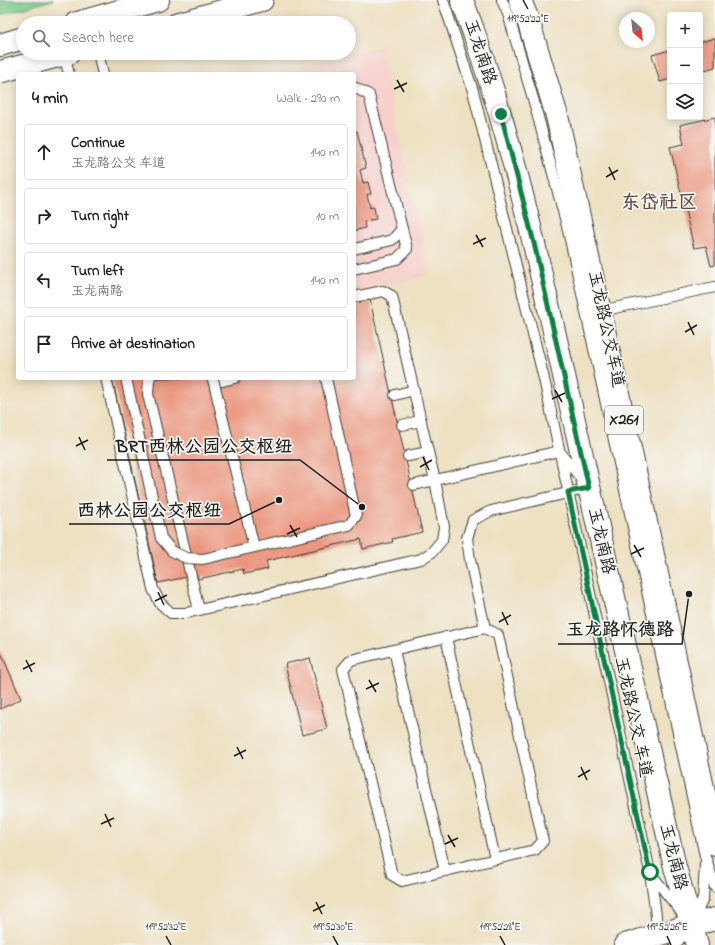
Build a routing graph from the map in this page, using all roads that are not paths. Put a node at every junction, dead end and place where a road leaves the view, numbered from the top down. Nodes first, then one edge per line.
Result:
1 (158, 0) edge
2 (262, 0) edge
3 (443, 0) edge
4 (462, 0) edge
5 (502, 0) edge
6 (520, 0) edge
7 (102, 16) edge
8 (204, 16) edge
9 (16, 40) edge
10 (0, 45) edge
11 (61, 60) edge
12 (100, 60) edge
13 (0, 72) edge
14 (103, 72) edge
15 (356, 88) edge
16 (402, 229) junction
17 (356, 249) edge
18 (356, 269) edge
19 (715, 286) edge
20 (356, 297) edge
21 (600, 311) junction
22 (106, 380) edge
23 (126, 380) edge
24 (148, 380) edge
25 (213, 380) edge
26 (326, 380) edge
27 (414, 390) junction
28 (395, 394) dead end
29 (421, 420) junction
30 (402, 425) dead end
31 (559, 451) junction
32 (428, 452) junction
33 (408, 456) dead end
34 (435, 480) junction
35 (414, 485) dead end
36 (589, 488) junction
37 (568, 492) junction
38 (254, 547) junction
39 (199, 610) junction
40 (485, 628) junction
41 (446, 638) junction
42 (394, 650) junction
43 (710, 850) edge
44 (494, 859) junction
45 (445, 871) junction
46 (650, 872) junction
47 (715, 887) edge
48 (715, 919) edge
49 (694, 935) edge
50 (653, 940) edge
51 (626, 945) edge
52 (675, 945) edge

1 - 7 main road
2 - 8 main road
3 - 31 lane
4 - 36 main road, 玉龙南路
5 - 43 lane, 玉龙路公交车道
6 - 21 main road, X261
9 - 10 main road
11 - 13 main road
12 - 14 lane
15 - 16 lane
16 - 17 lane
16 - 18 lane
19 - 21 lane
20 - 27 lane
21 - 43 main road, X261
22 - 39 lane
23 - 38 lane, bridge
24 - 39 lane
25 - 38 lane, bridge
26 - 38 lane, bridge
27 - 28 lane
27 - 29 lane
29 - 30 lane
29 - 32 lane
31 - 34 lane
31 - 36 lane
31 - 37 lane, 玉龙路公交 车道
32 - 33 lane
32 - 34 lane
34 - 35 lane
34 - 39 lane
36 - 37 lane
36 - 49 main road, 玉龙南路
37 - 40 lane
37 - 46 lane, 玉龙路公交 车道
40 - 41 lane
40 - 44 lane
41 - 42 lane
41 - 44 lane
42 - 45 lane
42 - 45 lane
43 - 47 lane
43 - 49 lane
44 - 45 lane
46 - 49 lane
46 - 50 lane, 玉龙路公交 车道
48 - 49 main road
49 - 50 main road
49 - 52 lane
50 - 51 main road

